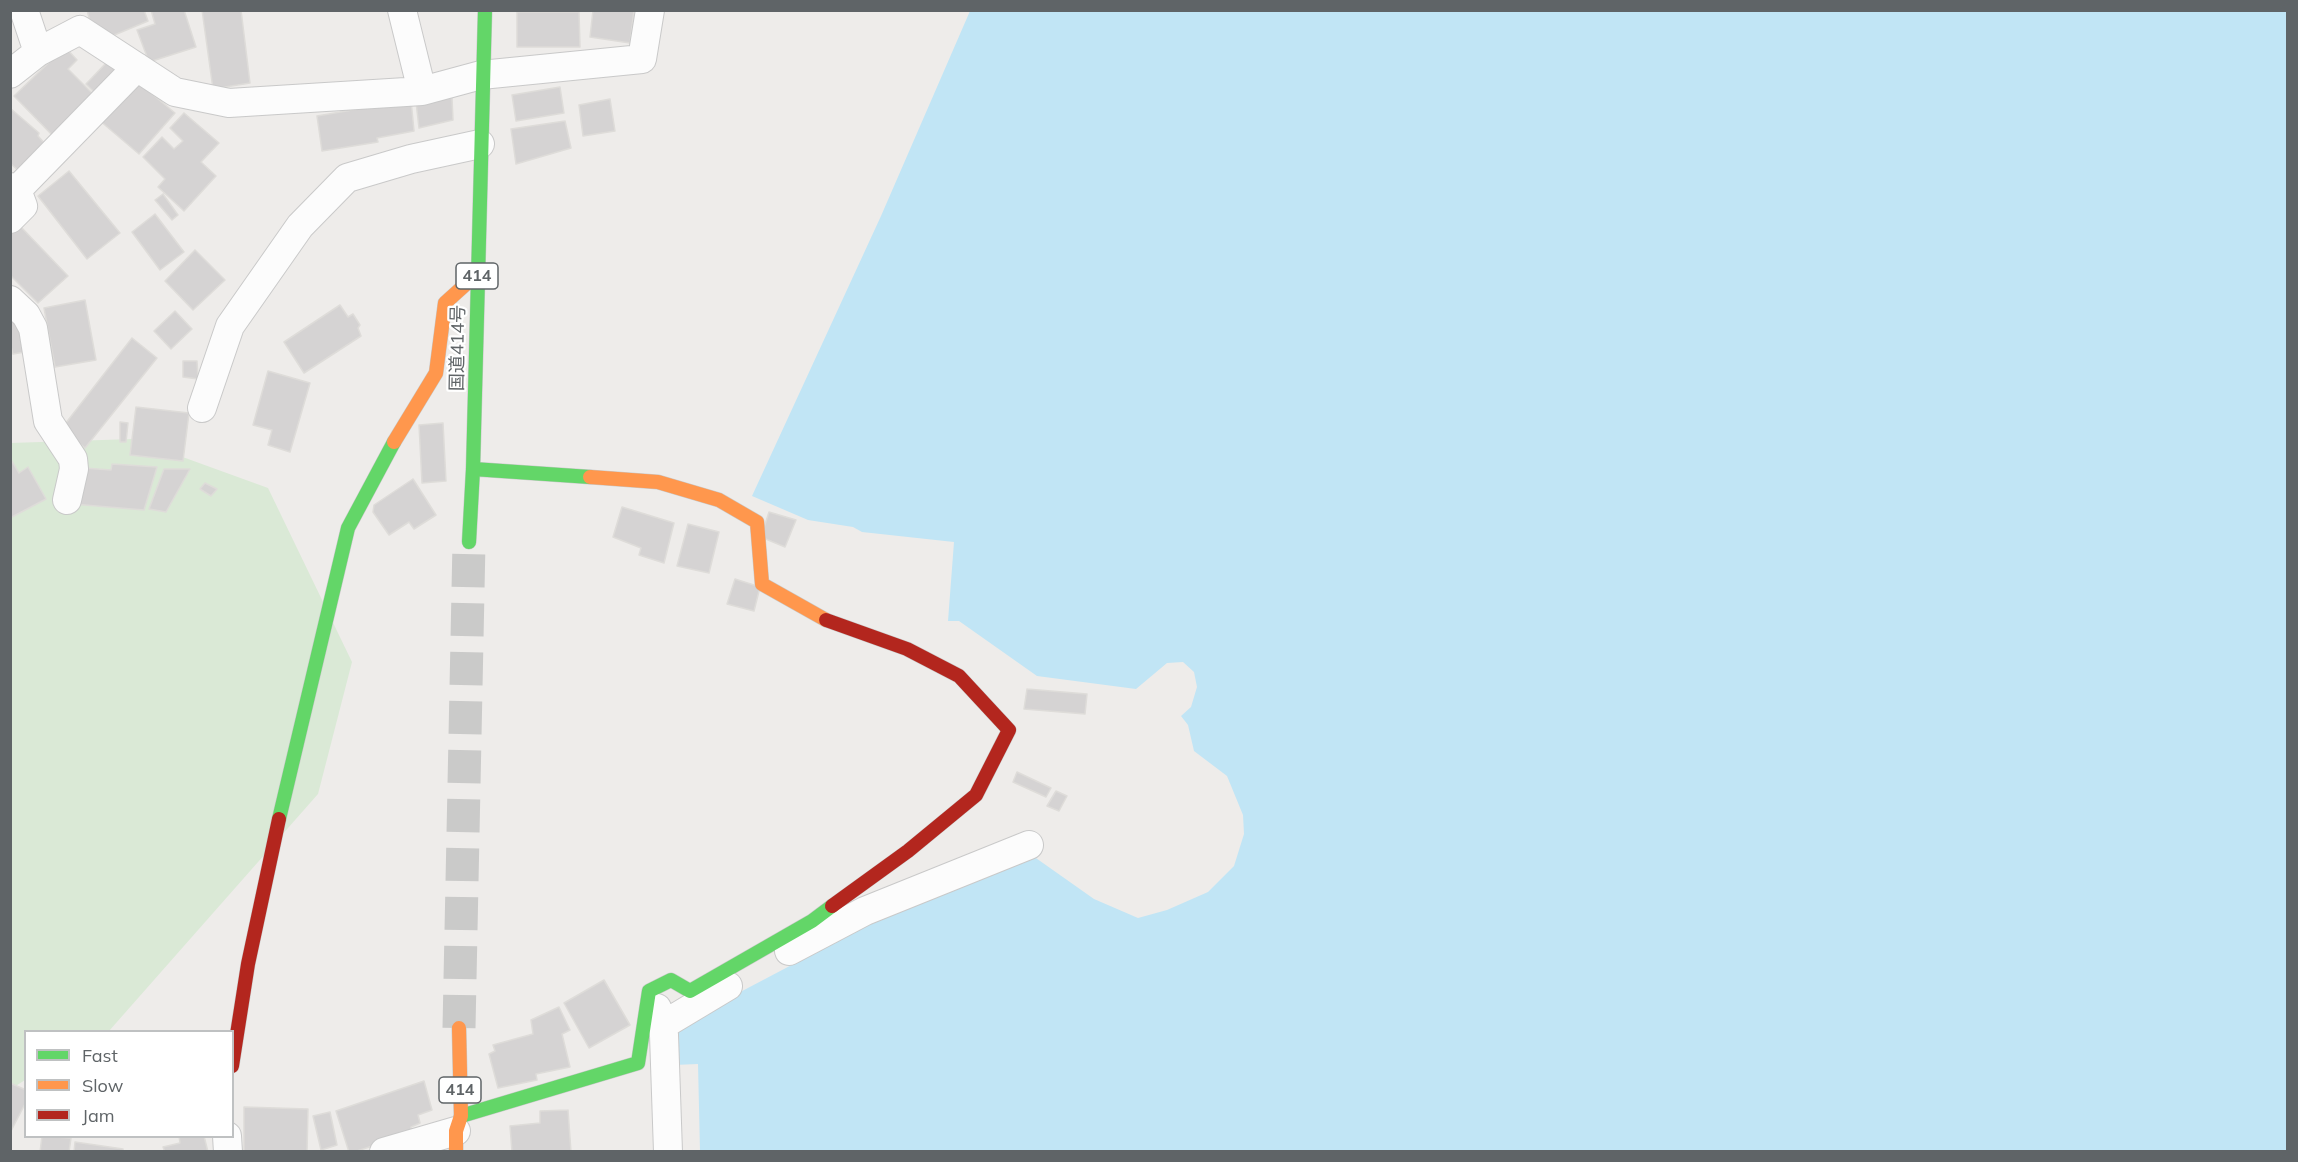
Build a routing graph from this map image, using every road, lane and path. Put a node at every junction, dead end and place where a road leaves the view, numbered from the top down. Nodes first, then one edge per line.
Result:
1 (24, 10) edge
2 (402, 10) edge
3 (485, 10) edge
4 (650, 10) edge
5 (38, 52) junction
6 (137, 67) junction
7 (10, 74) edge
8 (482, 75) junction
9 (422, 91) junction
10 (480, 144) junction
11 (13, 190) edge
12 (10, 219) edge
13 (477, 273) junction
14 (10, 300) edge
15 (202, 408) dead end
16 (473, 469) junction
17 (67, 500) dead end
18 (469, 542) tunnel mouth
19 (1029, 845) dead end
20 (649, 991) junction
21 (663, 1025) junction
22 (459, 1029) tunnel mouth
23 (234, 1053) edge
24 (458, 1133) edge
25 (384, 1152) edge
26 (668, 1152) edge

1 - 5 street
2 - 9 street
3 - 8 main road, 国道414号 / 414
4 - 8 street
5 - 6 street
5 - 7 street
6 - 9 street
6 - 11 street
8 - 9 street
8 - 10 main road, 国道414号 / 414
10 - 13 main road, 国道414号 / 414
10 - 15 street
11 - 12 street
13 - 16 main road, 国道414号 / 414
13 - 23 main road
14 - 17 street
16 - 18 main road, 国道414号 / 414
16 - 20 main road
19 - 21 street
20 - 21 street
20 - 24 main road
21 - 26 street
22 - 24 main road, 414
24 - 25 street

